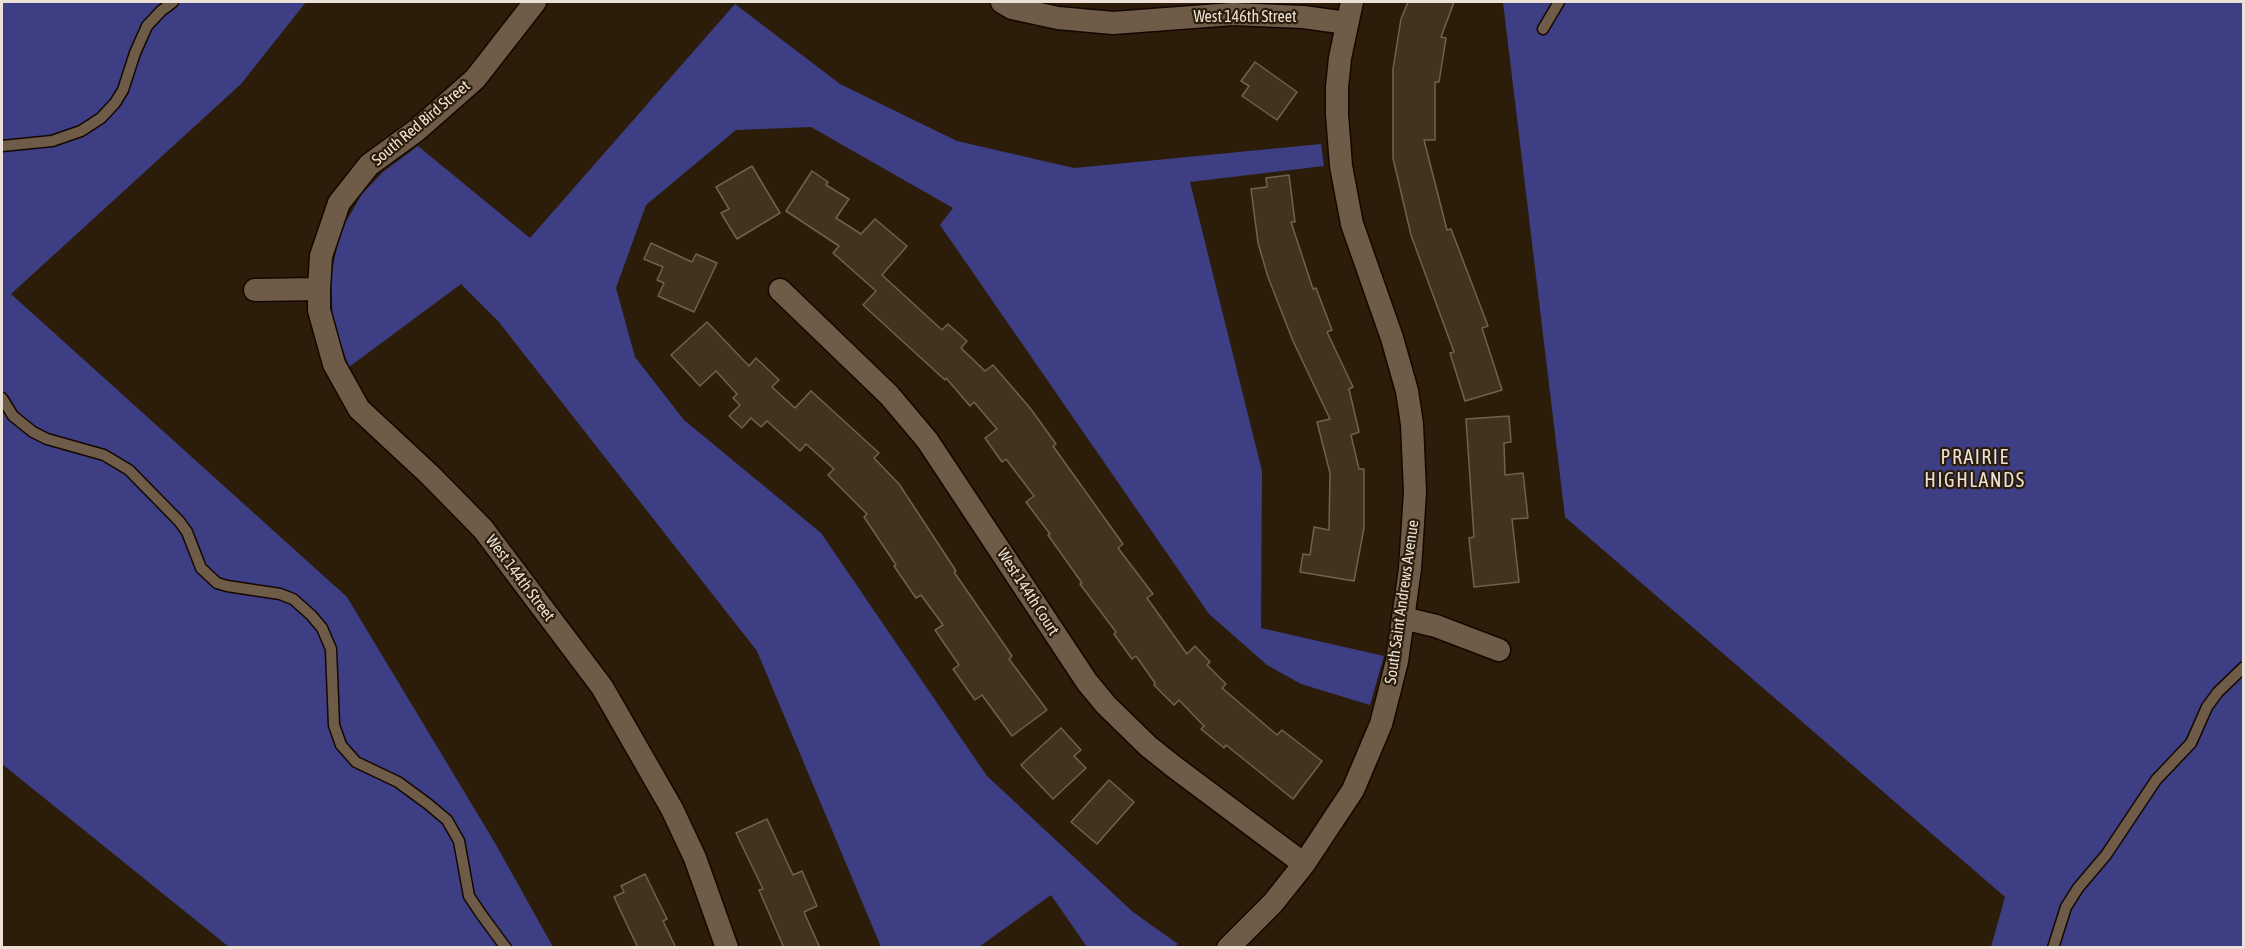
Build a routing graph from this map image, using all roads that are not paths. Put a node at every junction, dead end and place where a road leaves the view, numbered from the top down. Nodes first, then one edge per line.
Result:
1 (173, 2) edge
2 (535, 2) edge
3 (1002, 2) edge
4 (1559, 2) edge
5 (1349, 12) edge
6 (1543, 29) dead end
7 (2, 146) edge
8 (320, 289) junction
9 (255, 290) dead end
10 (780, 290) dead end
11 (2, 398) edge
12 (1403, 618) junction
13 (1499, 651) dead end
14 (2244, 667) edge
15 (1304, 864) junction
16 (506, 948) edge
17 (727, 948) edge
18 (1228, 948) edge
19 (2053, 948) edge

1 - 7 lane
2 - 8 street, South Red Bird Street
3 - 5 street, West 146th Street
4 - 6 lane
5 - 12 street, South Saint Andrews Avenue
8 - 9 street
8 - 17 street, West 144th Street
10 - 15 street, West 144th Court
11 - 16 lane
12 - 13 street
12 - 15 street, South Saint Andrews Avenue
14 - 19 lane
15 - 18 street, South Saint Andrews Avenue

